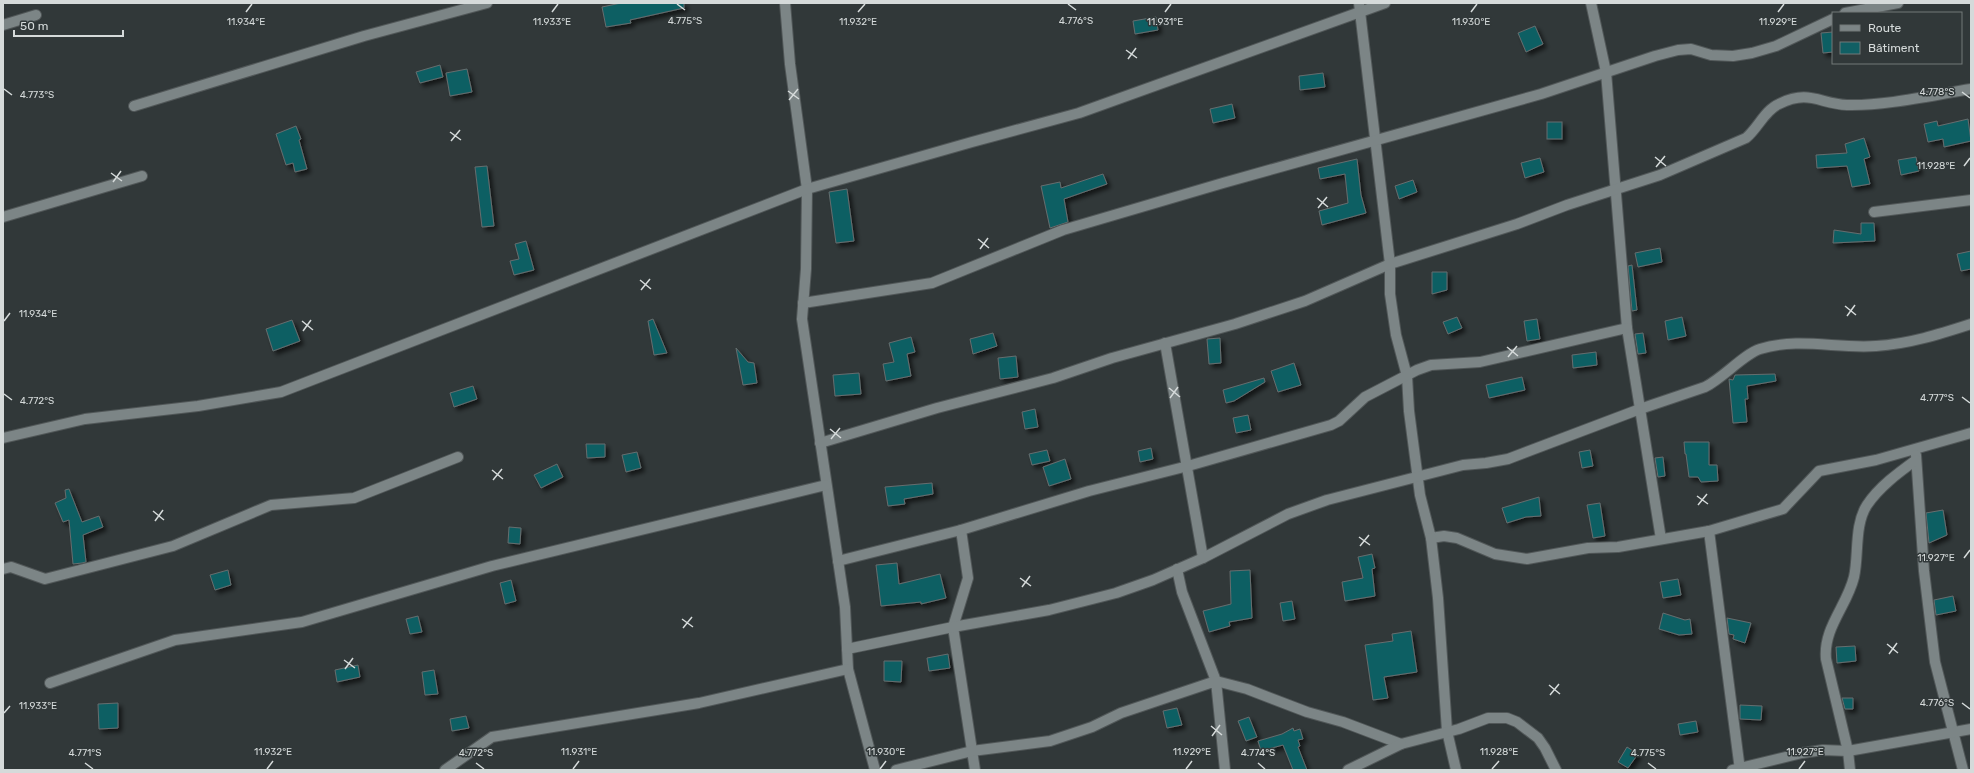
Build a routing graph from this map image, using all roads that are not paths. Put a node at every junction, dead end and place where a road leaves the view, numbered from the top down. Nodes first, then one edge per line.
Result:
1 (487, 3) edge
2 (785, 3) edge
3 (1385, 3) edge
4 (1591, 3) edge
5 (1898, 3) edge
6 (1360, 7) edge
7 (1850, 12) edge
8 (36, 15) dead end
9 (1832, 19) edge
10 (3, 24) edge
11 (1606, 72) junction
12 (1971, 88) edge
13 (134, 106) dead end
14 (1375, 141) junction
15 (142, 176) dead end
16 (807, 189) junction
17 (1616, 190) junction
18 (1971, 200) edge
19 (1874, 212) dead end
20 (3, 217) edge
21 (1390, 264) junction
22 (803, 302) junction
23 (1971, 324) edge
24 (1627, 328) junction
25 (1165, 343) junction
26 (1407, 376) junction
27 (1640, 409) junction
28 (1971, 433) edge
29 (3, 438) edge
30 (820, 443) junction
31 (1916, 449) junction
32 (458, 457) dead end
33 (1916, 460) junction
34 (1188, 466) junction
35 (1419, 475) junction
36 (826, 485) junction
37 (961, 530) junction
38 (1709, 531) junction
39 (1431, 538) junction
40 (1661, 539) junction
41 (1203, 558) junction
42 (838, 561) junction
43 (3, 569) edge
44 (1176, 569) junction
45 (953, 627) junction
46 (847, 649) junction
47 (848, 669) junction
48 (1216, 681) junction
49 (50, 683) dead end
50 (1971, 729) edge
51 (1447, 731) junction
52 (1953, 731) junction
53 (1401, 744) junction
54 (972, 751) junction
55 (1848, 751) junction
56 (1738, 769) edge
57 (445, 770) edge
58 (876, 770) edge
59 (896, 770) edge
60 (976, 770) edge
61 (1225, 770) edge
62 (1348, 770) edge
63 (1456, 770) edge
64 (1556, 770) edge
65 (1850, 770) edge
66 (1963, 770) edge

1 - 13 street
2 - 16 street
3 - 6 street
4 - 11 street
5 - 7 street
6 - 14 street
6 - 16 street
8 - 10 street
9 - 11 street
11 - 14 street
11 - 17 street
12 - 17 street
14 - 21 street
14 - 22 street
15 - 20 street
16 - 22 street
16 - 29 street
17 - 21 street
17 - 24 street
18 - 19 street
21 - 25 street
21 - 26 street
22 - 30 street
23 - 27 street
24 - 26 street
24 - 27 street
25 - 30 street
25 - 34 street
26 - 34 street
26 - 35 street
27 - 35 street
27 - 40 street
28 - 31 street
30 - 36 street
31 - 33 street
31 - 38 street
32 - 43 street
33 - 52 street
33 - 55 street
34 - 37 street
34 - 41 street
35 - 39 street
35 - 41 street
36 - 42 street
36 - 49 street
37 - 42 street
37 - 45 street
38 - 40 street
38 - 56 street
39 - 40 street
39 - 51 street
41 - 44 street
42 - 46 street
44 - 45 street
44 - 48 street
45 - 46 street
45 - 54 street
46 - 47 street
47 - 57 street
47 - 58 street
48 - 53 street
48 - 54 street
48 - 61 street
50 - 52 street
51 - 53 street
51 - 63 street
51 - 64 street
52 - 55 street
52 - 66 street
53 - 62 street
54 - 59 street
54 - 60 street
55 - 56 street
55 - 65 street

